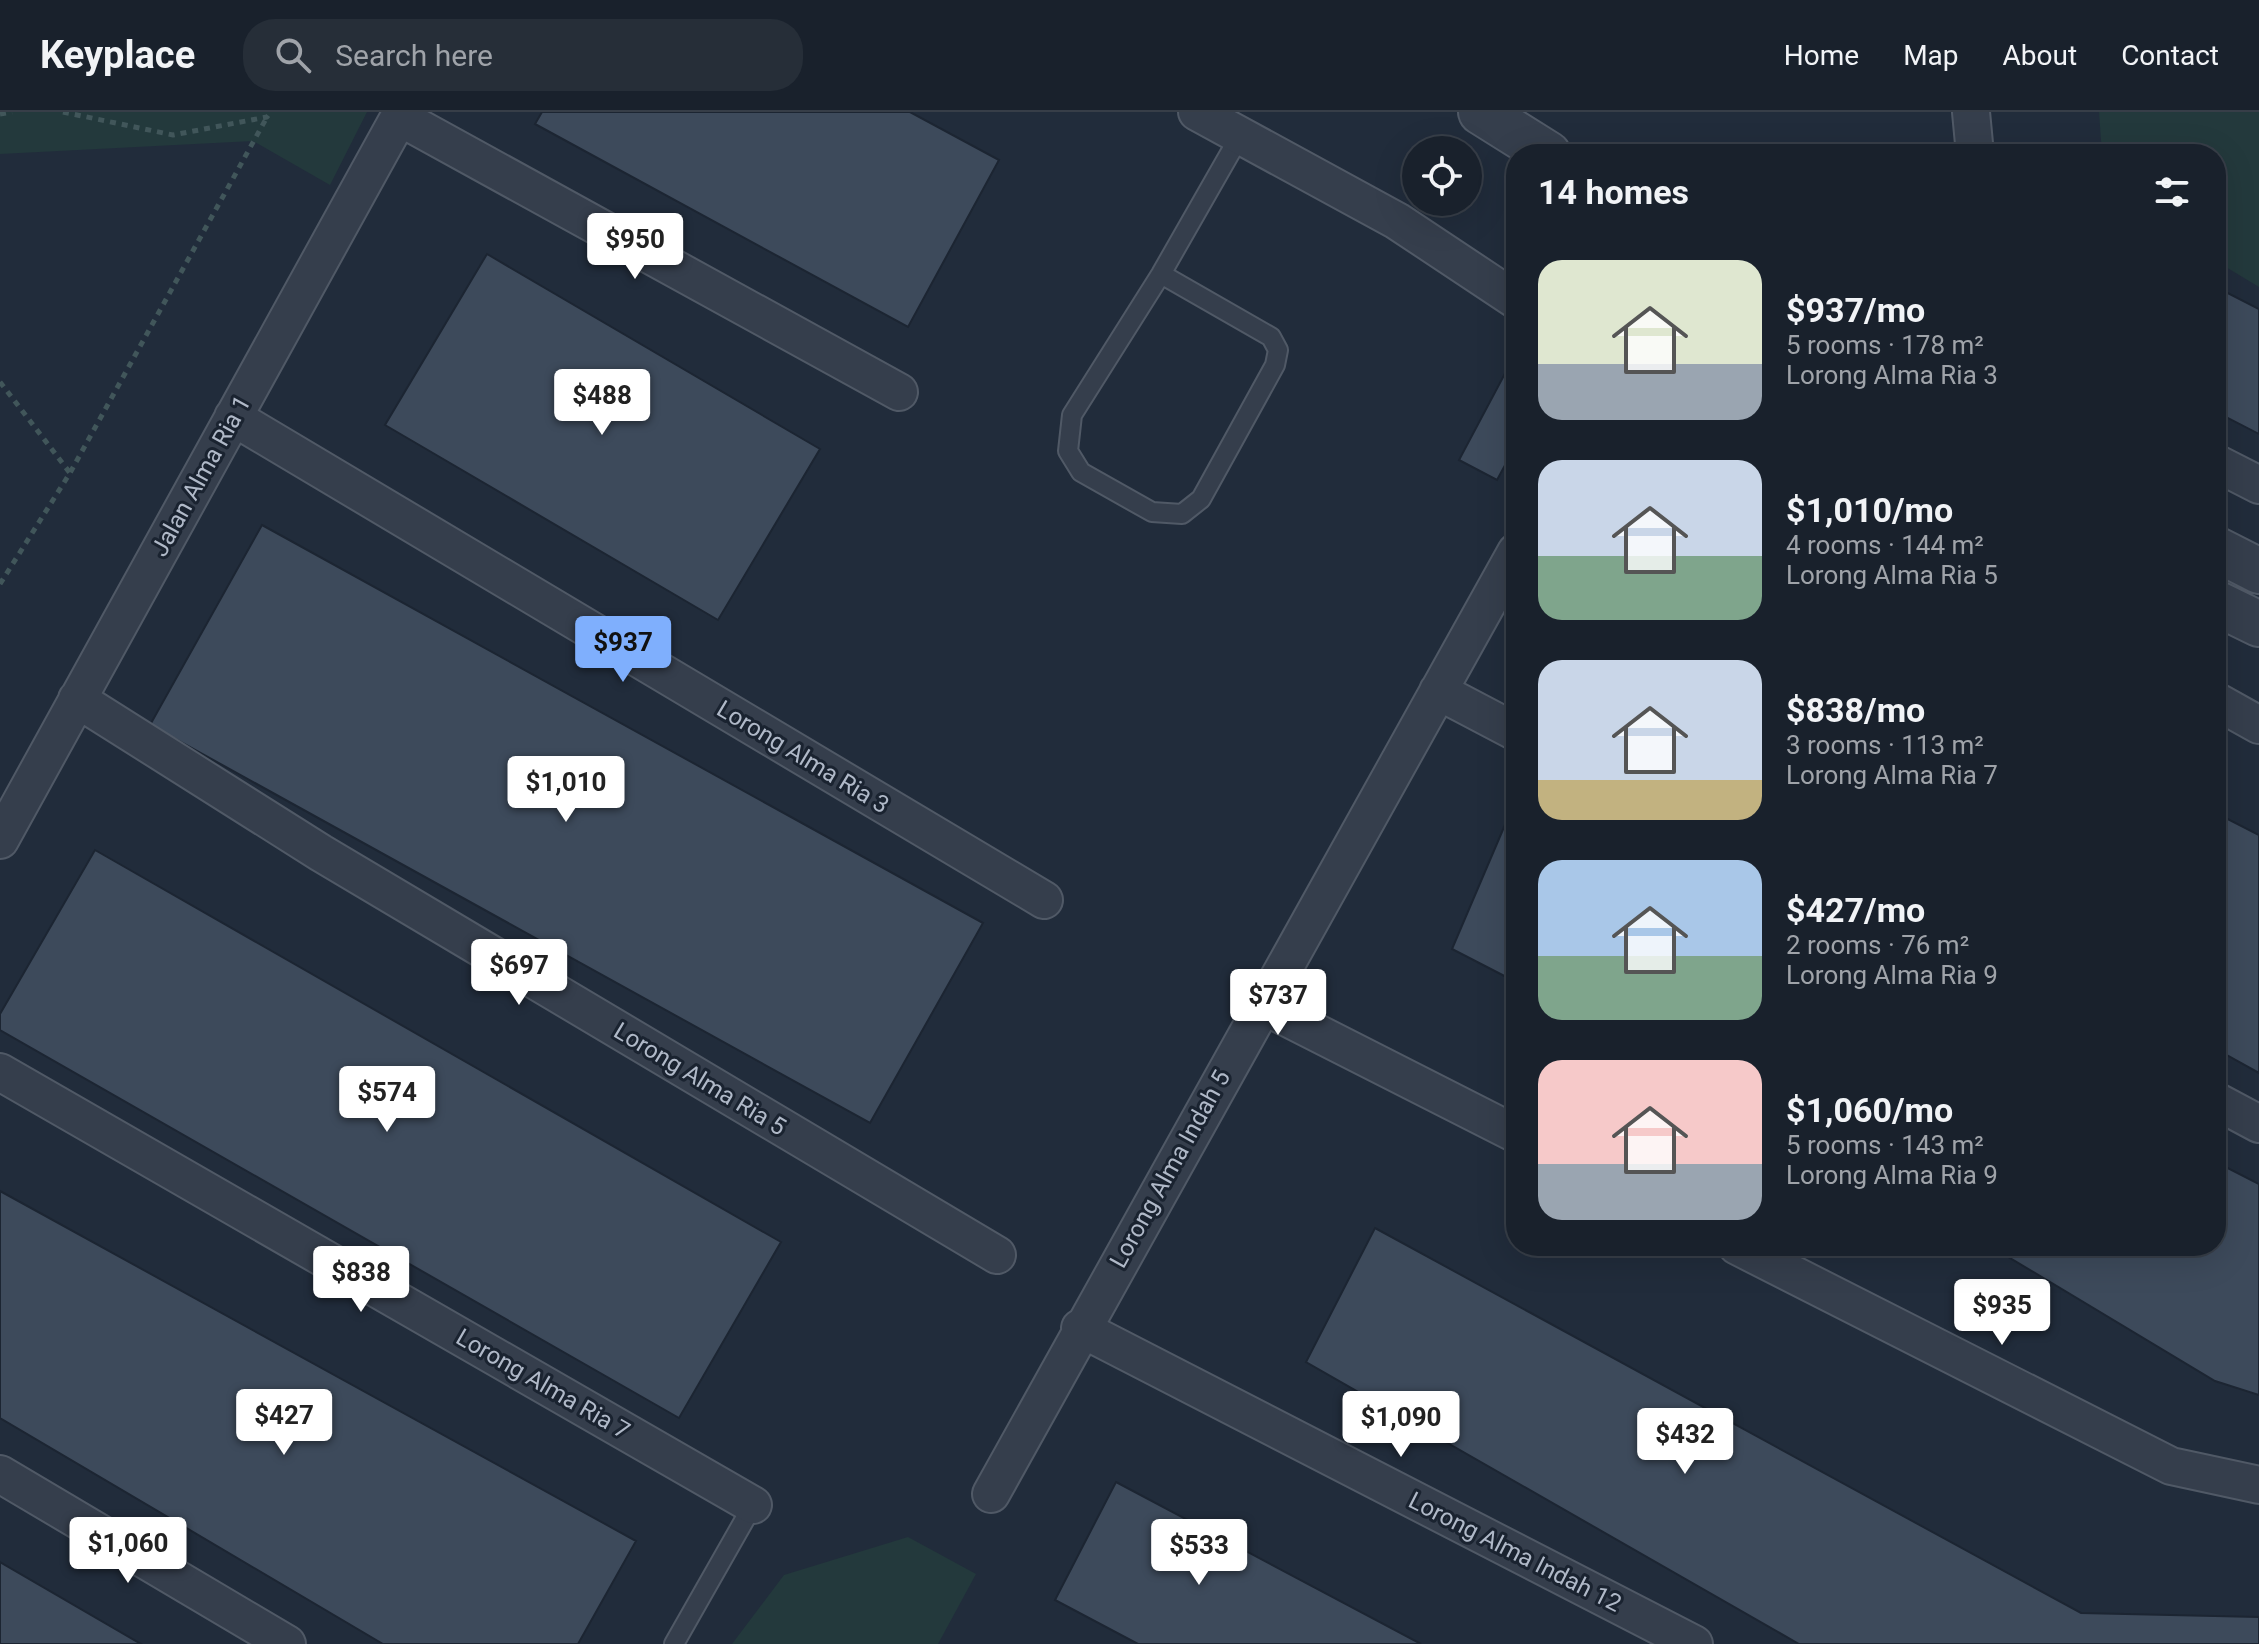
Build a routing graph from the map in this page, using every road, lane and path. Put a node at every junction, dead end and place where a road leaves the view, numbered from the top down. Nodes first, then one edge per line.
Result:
1 (12, 112) edge
2 (63, 112) edge
3 (1197, 112) edge
4 (1481, 112) edge
5 (1971, 112) edge
6 (0, 114) edge
7 (269, 114) edge
8 (401, 114) edge
9 (1241, 134) junction
10 (1532, 144) edge
11 (1974, 144) edge
12 (1161, 274) junction
13 (1506, 293) edge
14 (0, 382) edge
15 (899, 392) dead end
16 (233, 417) junction
17 (2226, 468) edge
18 (70, 473) junction
19 (2259, 485) edge
20 (2226, 554) edge
21 (1506, 570) edge
22 (2259, 571) edge
23 (0, 584) edge
24 (2226, 608) edge
25 (2259, 624) edge
26 (1438, 691) junction
27 (77, 699) junction
28 (2226, 707) edge
29 (2259, 725) edge
30 (1506, 727) edge
31 (0, 840) edge
32 (1044, 900) dead end
33 (1262, 1005) junction
34 (0, 1072) edge
35 (2226, 1106) edge
36 (2259, 1124) edge
37 (1506, 1129) edge
38 (997, 1255) dead end
39 (1757, 1256) edge
40 (1080, 1328) junction
41 (0, 1474) edge
42 (2259, 1485) edge
43 (991, 1494) dead end
44 (753, 1505) joint
45 (287, 1644) edge
46 (674, 1644) edge
47 (1694, 1644) edge

1 - 6 path
2 - 7 path
3 - 9 street
4 - 10 street
5 - 11 street
7 - 18 path
8 - 15 street
8 - 16 street, Jalan Alma Ria 1
9 - 12 lane
9 - 13 street
12 - 12 lane
14 - 18 path
16 - 27 street, Jalan Alma Ria 1
16 - 32 street, Lorong Alma Ria 3
17 - 19 street
18 - 23 path
20 - 22 street
21 - 26 street, Lorong Alma Indah 5
24 - 25 street
26 - 30 street
26 - 33 street, Lorong Alma Indah 5
27 - 31 street, Jalan Alma Ria 1
27 - 38 street, Lorong Alma Ria 5
28 - 29 street
33 - 37 street
33 - 40 street, Lorong Alma Indah 5
34 - 44 street, Lorong Alma Ria 7
35 - 36 street
39 - 42 street
40 - 43 street, Lorong Alma Indah 5
40 - 47 street, Lorong Alma Indah 12
41 - 45 street
44 - 46 lane

